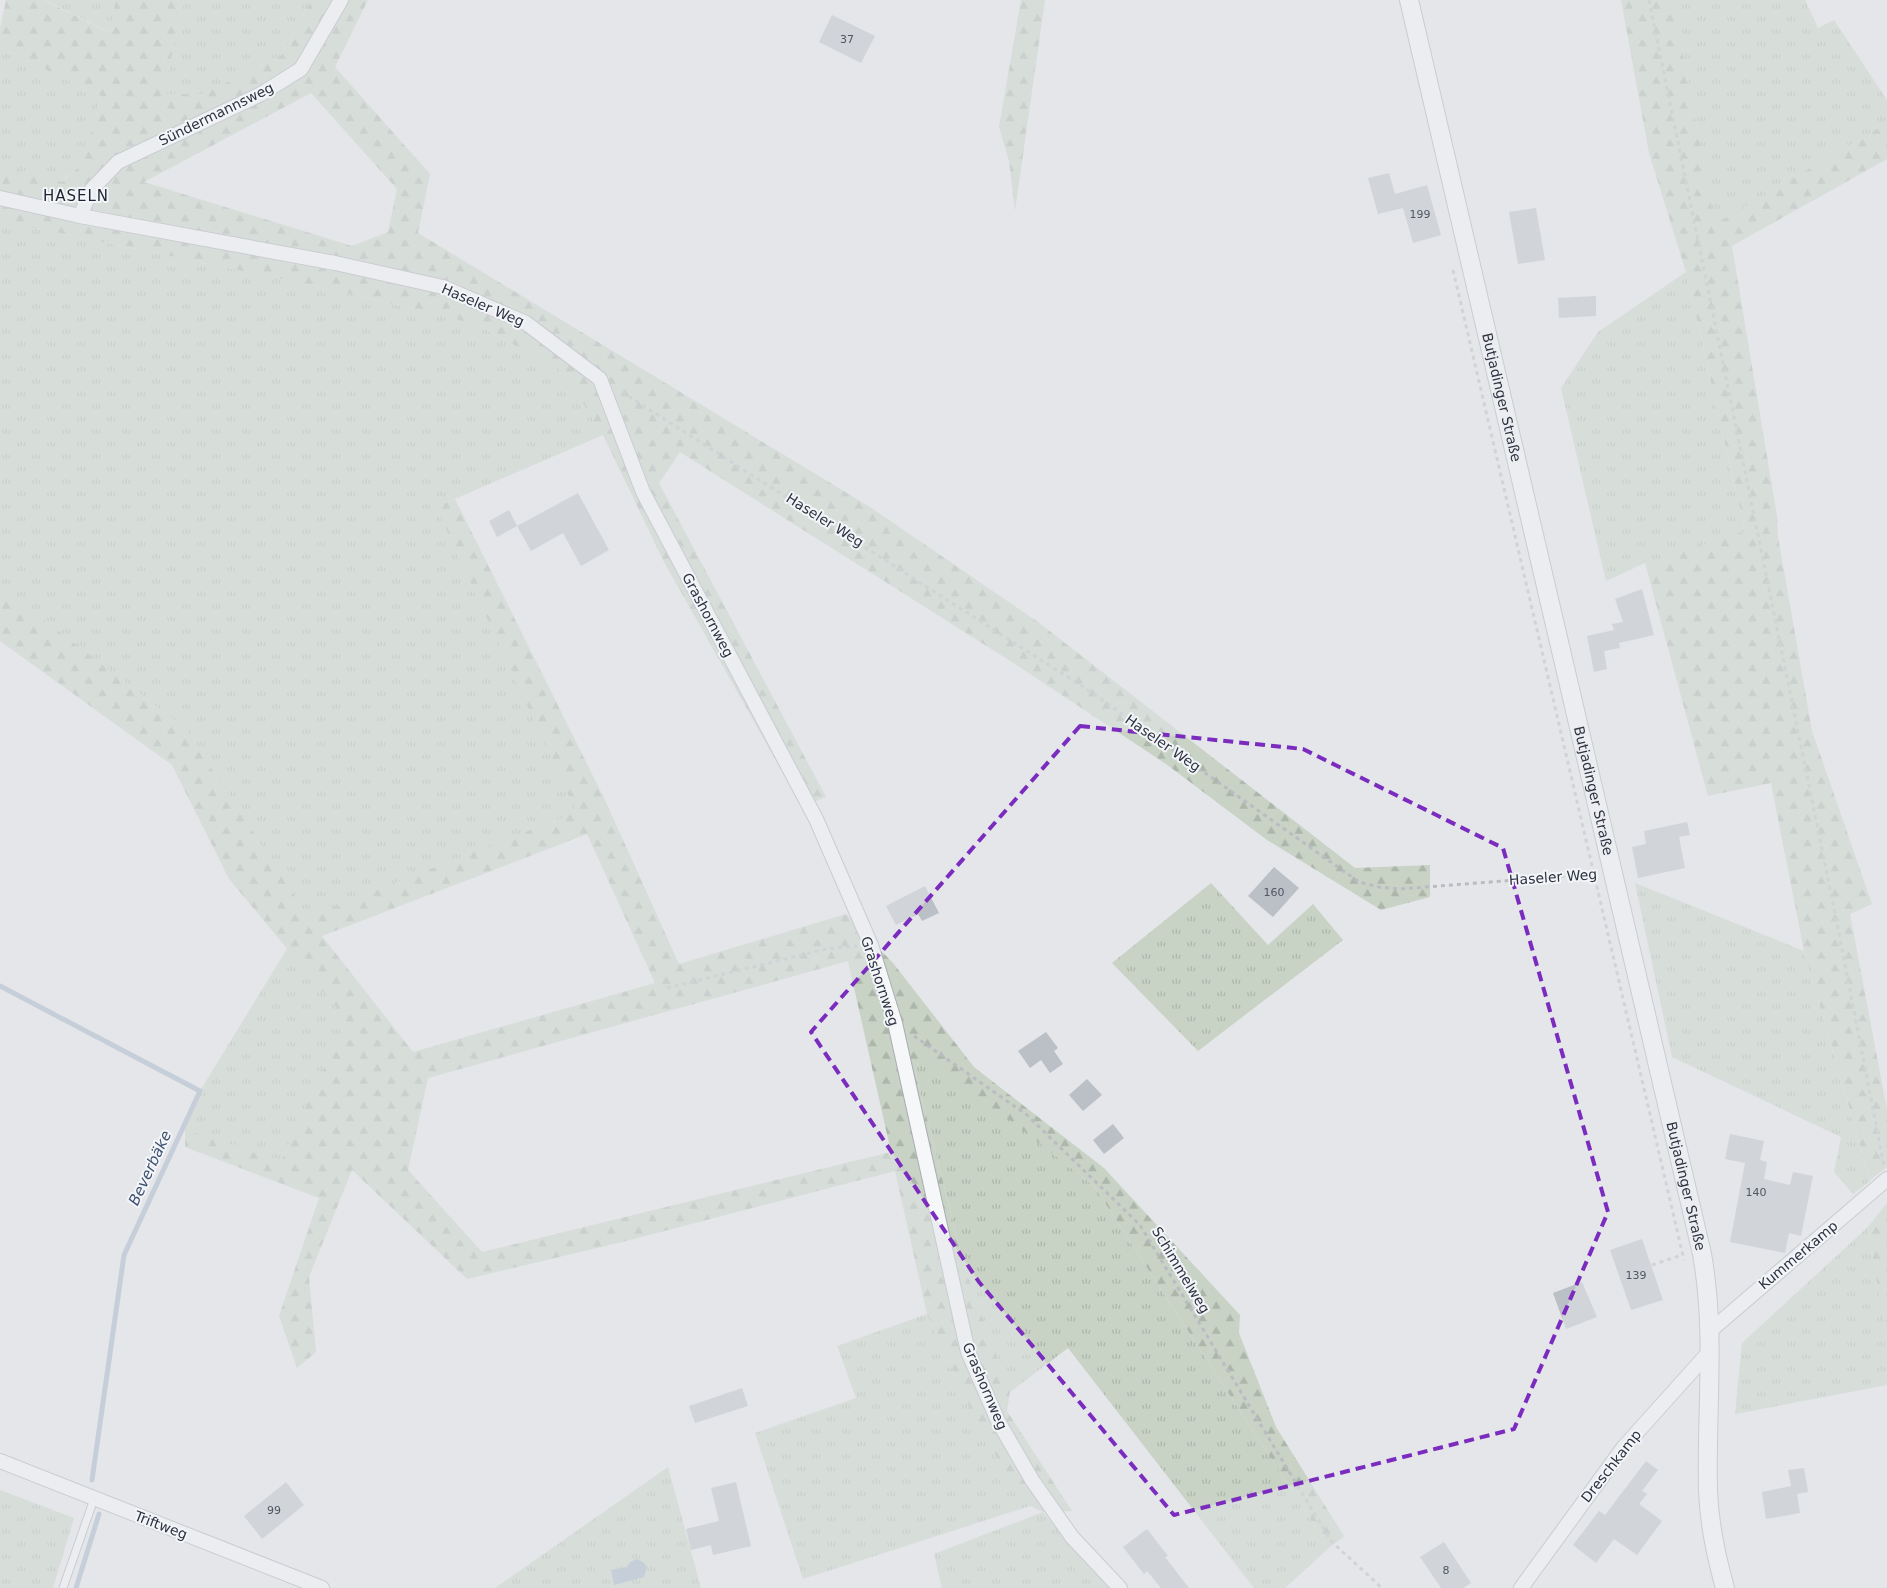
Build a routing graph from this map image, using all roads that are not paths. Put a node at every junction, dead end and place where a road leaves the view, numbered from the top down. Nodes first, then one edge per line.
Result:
1 (341, 0) edge
2 (1409, 0) edge
3 (0, 198) edge
4 (80, 216) junction
5 (600, 379) joint
6 (1887, 1180) edge
7 (1710, 1331) junction
8 (1710, 1351) junction
9 (0, 1461) edge
10 (94, 1499) junction
11 (63, 1588) edge
12 (322, 1588) edge
13 (1120, 1588) edge
14 (1521, 1588) edge
15 (1725, 1588) edge

1 - 4 street, Sündermannsweg
2 - 7 street, Butjadinger Straße
3 - 4 street, Haseler Weg
4 - 5 street, Haseler Weg
5 - 13 street, Grashornweg
6 - 7 street, Kummerkamp
7 - 8 street, Butjadinger Straße
8 - 14 street, Dreschkamp
8 - 15 street, Butjadinger Straße
9 - 10 street, Triftweg
10 - 11 lane
10 - 12 street, Triftweg

